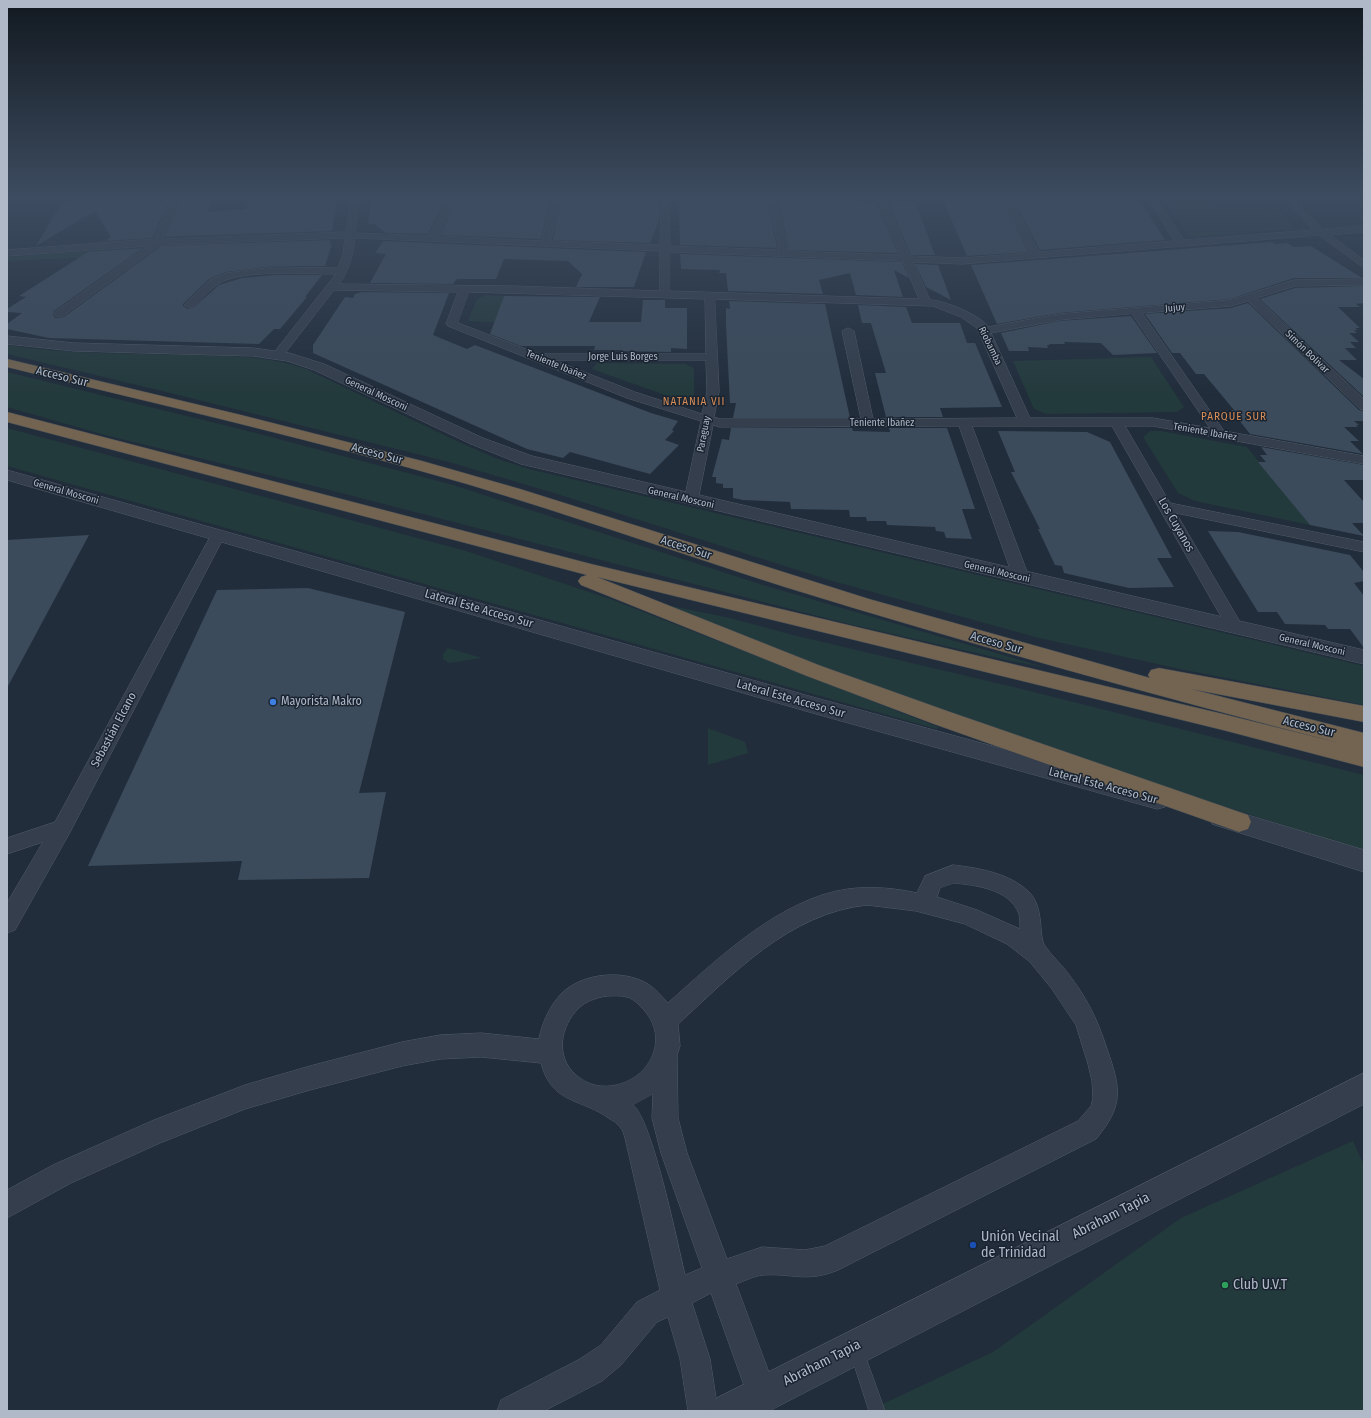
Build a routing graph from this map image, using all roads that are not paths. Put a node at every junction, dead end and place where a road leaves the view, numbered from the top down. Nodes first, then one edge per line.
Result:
1 (131, 263) edge
2 (345, 263) edge
3 (665, 263) edge
4 (909, 263) edge
5 (342, 271) junction
6 (1364, 282) edge
7 (331, 288) junction
8 (465, 288) junction
9 (665, 295) junction
10 (710, 296) junction
11 (1250, 297) junction
12 (925, 301) junction
13 (189, 305) dead end
14 (1135, 311) junction
15 (59, 314) dead end
16 (848, 331) dead end
17 (984, 331) junction
18 (7, 340) edge
19 (278, 355) junction
20 (534, 357) junction
21 (712, 357) junction
22 (7, 363) edge
23 (1364, 406) edge
24 (7, 417) edge
25 (707, 419) junction
26 (964, 422) junction
27 (1025, 422) junction
28 (1116, 422) junction
29 (868, 423) junction
30 (1220, 434) junction
31 (1364, 460) edge
32 (7, 475) edge
33 (691, 500) junction
34 (1165, 506) junction
35 (218, 535) junction
36 (484, 542) junction
37 (1364, 547) edge
38 (1021, 577) junction
39 (1236, 627) junction
40 (980, 638) junction
41 (1364, 657) edge
42 (1364, 714) edge
43 (1364, 741) edge
44 (1364, 758) edge
45 (1239, 822) junction
46 (62, 828) junction
47 (7, 846) edge
48 (1364, 861) edge
49 (924, 903) junction
50 (7, 923) edge
51 (1033, 950) junction
52 (665, 1020) junction
53 (550, 1052) junction
54 (666, 1056) junction
55 (1364, 1088) edge
56 (604, 1099) junction
57 (7, 1205) edge
58 (719, 1276) junction
59 (676, 1297) junction
60 (856, 1347) junction
61 (762, 1394) junction
62 (512, 1411) edge
63 (703, 1411) edge
64 (730, 1411) edge
65 (877, 1411) edge

1 - 15 street
2 - 5 street
3 - 9 street
4 - 12 street
5 - 7 street
5 - 13 street
6 - 11 street, Jujuy
7 - 8 street
7 - 19 street
8 - 9 street
8 - 20 street, Teniente Ibañez
9 - 10 street
10 - 12 street
10 - 21 street, Paraguay
11 - 14 street, Jujuy
11 - 23 street, Simón Bolivar
12 - 17 street, Riobamba
14 - 17 street, Jujuy
14 - 30 street
16 - 29 street
17 - 27 street, Riobamba
18 - 19 street, General Mosconi
19 - 33 street, General Mosconi
20 - 21 street, Jorge Luis Borges
20 - 25 street, Teniente Ibañez
21 - 25 street, Paraguay
22 - 40 highway, Acceso Sur
24 - 36 highway, Acceso Sur
25 - 29 street, Teniente Ibañez
25 - 33 street, Paraguay
26 - 27 street, Teniente Ibañez
26 - 29 street, Teniente Ibañez
26 - 38 street
27 - 28 street, Teniente Ibañez
28 - 30 street, Teniente Ibañez
28 - 34 street, Los Cuyanos
30 - 31 street, Teniente Ibañez
32 - 35 street, General Mosconi
33 - 38 street, General Mosconi
34 - 37 street
34 - 39 street, Los Cuyanos
35 - 45 street, Lateral Este Acceso Sur
35 - 46 street, Sebastián Elcano
36 - 44 highway, Acceso Sur
36 - 45 highway
38 - 39 street, General Mosconi
39 - 41 street, General Mosconi
40 - 42 highway
40 - 43 highway, Acceso Sur
45 - 48 street, Lateral Este Acceso Sur
46 - 47 street
46 - 50 street, Sebastián Elcano
49 - 51 street
49 - 51 street
49 - 52 street
51 - 58 street
52 - 53 street
52 - 54 street
53 - 56 street
53 - 57 street
54 - 56 street
54 - 58 street
55 - 60 street, Abraham Tapia
56 - 59 street
58 - 59 street
58 - 61 street
59 - 62 street
59 - 63 street
60 - 61 street, Abraham Tapia
60 - 65 lane
61 - 64 street, Abraham Tapia

